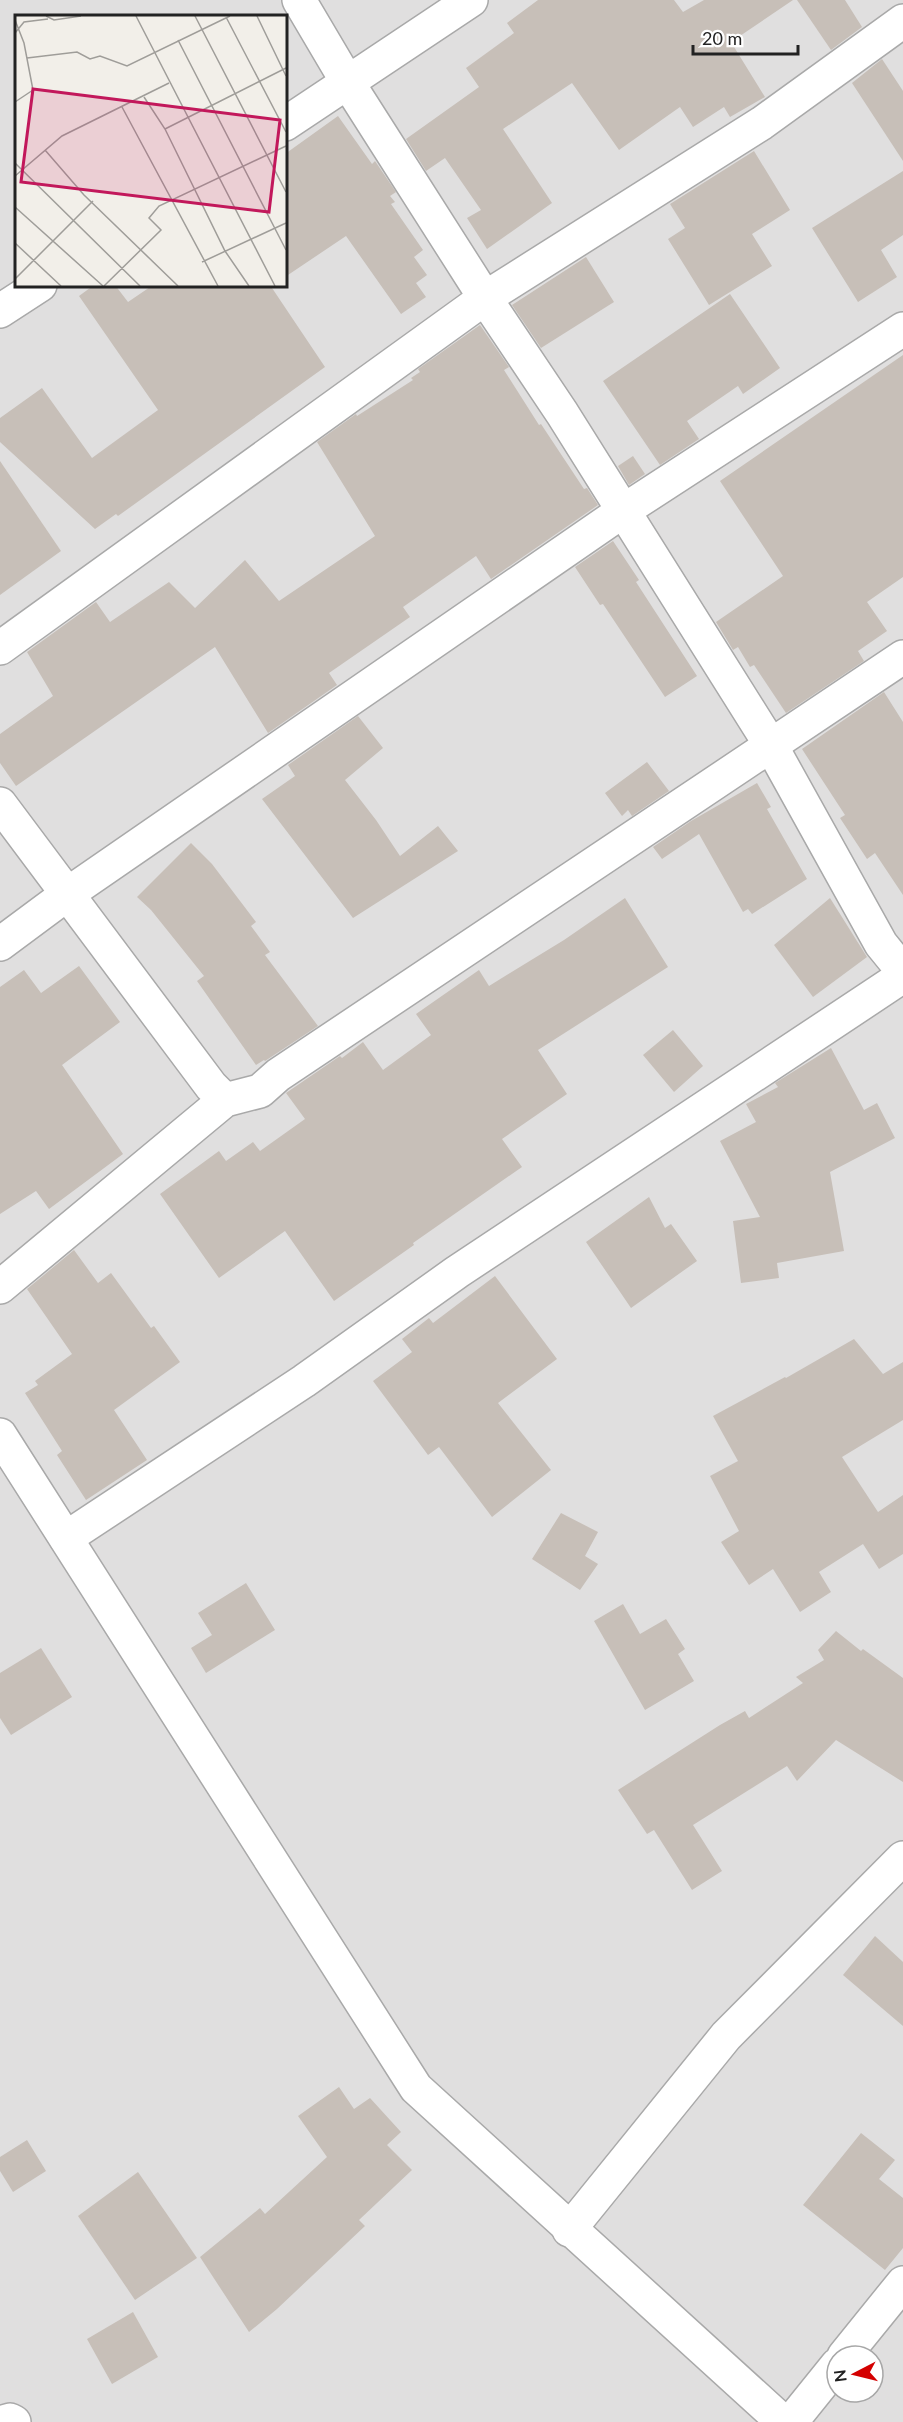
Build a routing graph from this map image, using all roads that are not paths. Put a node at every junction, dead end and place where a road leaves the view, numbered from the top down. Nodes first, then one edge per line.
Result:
1 (299, 0) edge
2 (471, 0) edge
3 (903, 21) edge
4 (348, 83) junction
5 (286, 123) edge
6 (38, 286) edge
7 (484, 298) junction
8 (0, 311) edge
9 (903, 329) edge
10 (623, 512) junction
11 (0, 648) edge
12 (903, 657) edge
13 (770, 744) junction
14 (0, 804) edge
15 (66, 895) junction
16 (0, 944) edge
17 (903, 971) edge
18 (903, 976) edge
19 (225, 1100) junction
20 (0, 1287) edge
21 (0, 1435) edge
22 (66, 1538) junction
23 (903, 1858) edge
24 (570, 2230) junction
25 (903, 2283) edge
26 (854, 2344) edge
27 (825, 2380) edge
28 (3, 2422) edge
29 (15, 2422) edge
30 (783, 2422) edge
31 (791, 2422) edge

1 - 4 street
2 - 4 street
3 - 7 street
4 - 5 street
4 - 7 street
6 - 8 street
7 - 10 street
7 - 11 street
9 - 10 street
10 - 13 street
10 - 15 street
12 - 13 street
13 - 17 street
13 - 19 street
14 - 15 street
15 - 16 street
15 - 19 street
18 - 22 street
19 - 20 street
21 - 22 street
22 - 24 street
23 - 24 street
24 - 30 street
25 - 26 street
27 - 31 street
28 - 29 street

